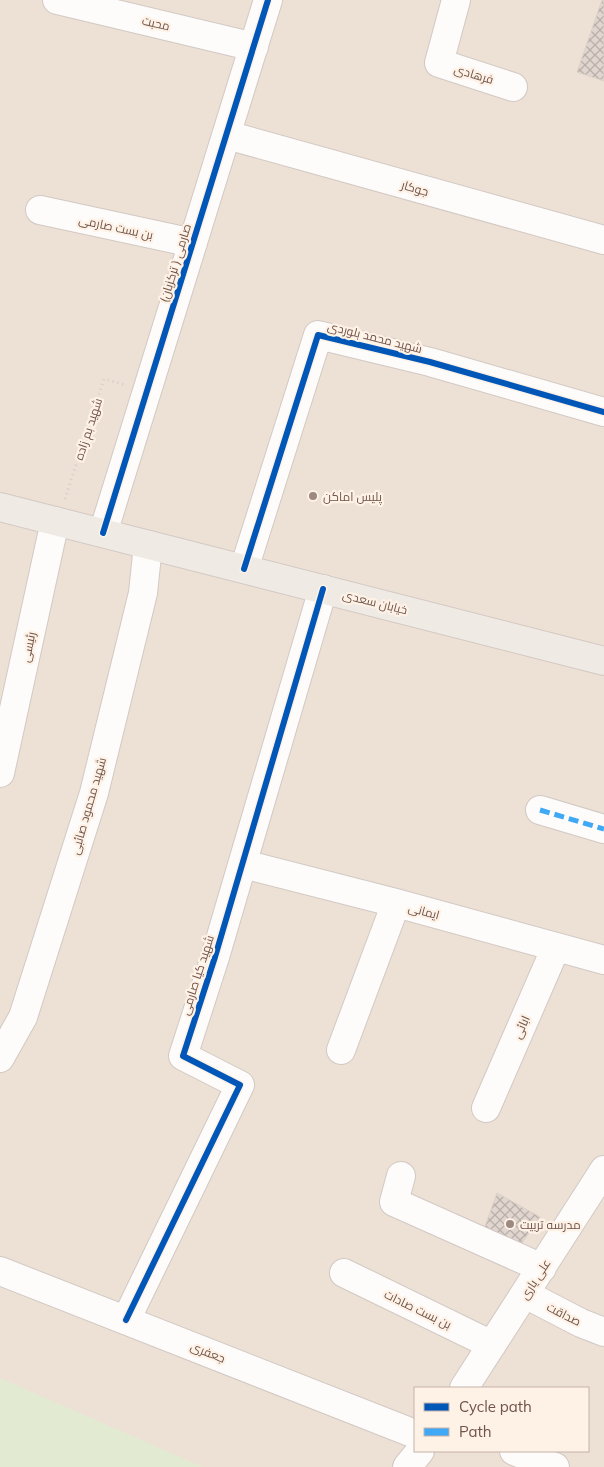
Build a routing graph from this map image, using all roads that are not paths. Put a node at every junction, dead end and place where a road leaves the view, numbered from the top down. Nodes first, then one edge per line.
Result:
1 (57, 0) edge
2 (268, 0) edge
3 (456, 0) edge
4 (254, 47) junction
5 (513, 87) dead end
6 (226, 135) junction
7 (40, 210) dead end
8 (604, 240) edge
9 (193, 244) junction
10 (604, 412) edge
11 (0, 506) edge
12 (57, 521) junction
13 (103, 533) junction
14 (148, 544) junction
15 (244, 569) junction
16 (323, 589) junction
17 (604, 661) edge
18 (0, 774) edge
19 (540, 810) dead end
20 (604, 828) edge
21 (243, 864) junction
22 (396, 903) junction
23 (556, 947) junction
24 (604, 960) edge
25 (341, 1050) dead end
26 (0, 1058) edge
27 (486, 1108) dead end
28 (604, 1170) edge
29 (401, 1176) dead end
30 (542, 1268) junction
31 (0, 1271) edge
32 (344, 1273) dead end
33 (525, 1294) junction
34 (126, 1320) junction
35 (604, 1332) edge
36 (492, 1345) junction
37 (465, 1387) edge
38 (414, 1434) edge
39 (419, 1452) edge
40 (517, 1452) edge
41 (407, 1467) edge
42 (555, 1467) edge

1 - 4 street, محبت
2 - 4 street, صارمی ( ترکزبان)
3 - 5 street, فرهادی
4 - 6 street, صارمی ( ترکزبان)
6 - 8 street, جوکار
6 - 9 street, صارمی ( ترکزبان)
7 - 9 street, بن بست صارمی
9 - 13 street, صارمی ( ترکزبان)
10 - 15 street, شهید محمد بلوردی
11 - 12 main road, خیابان سعدی
12 - 13 main road, خیابان سعدی
12 - 18 street, رئیسی
13 - 14 main road, خیابان سعدی
14 - 15 main road, خیابان سعدی
14 - 26 street, شهید محمود صائبی
15 - 16 main road, خیابان سعدی
16 - 17 main road, خیابان سعدی
16 - 21 street, شهید کیا صارمی
19 - 20 street
21 - 22 street, ایمانی
21 - 34 street, شهید کیا صارمی
22 - 23 street, ایمانی
22 - 25 street
23 - 24 street, ایمانی
23 - 27 street, ابائی
28 - 30 street, علی یاری
29 - 30 street
30 - 33 street, علی یاری
31 - 34 street, جعفری
32 - 36 street, بن بست صادات
33 - 35 street, صداقت
33 - 36 street, علی یاری
34 - 38 street, جعفری
36 - 37 street, علی یاری
39 - 41 street
40 - 42 street

